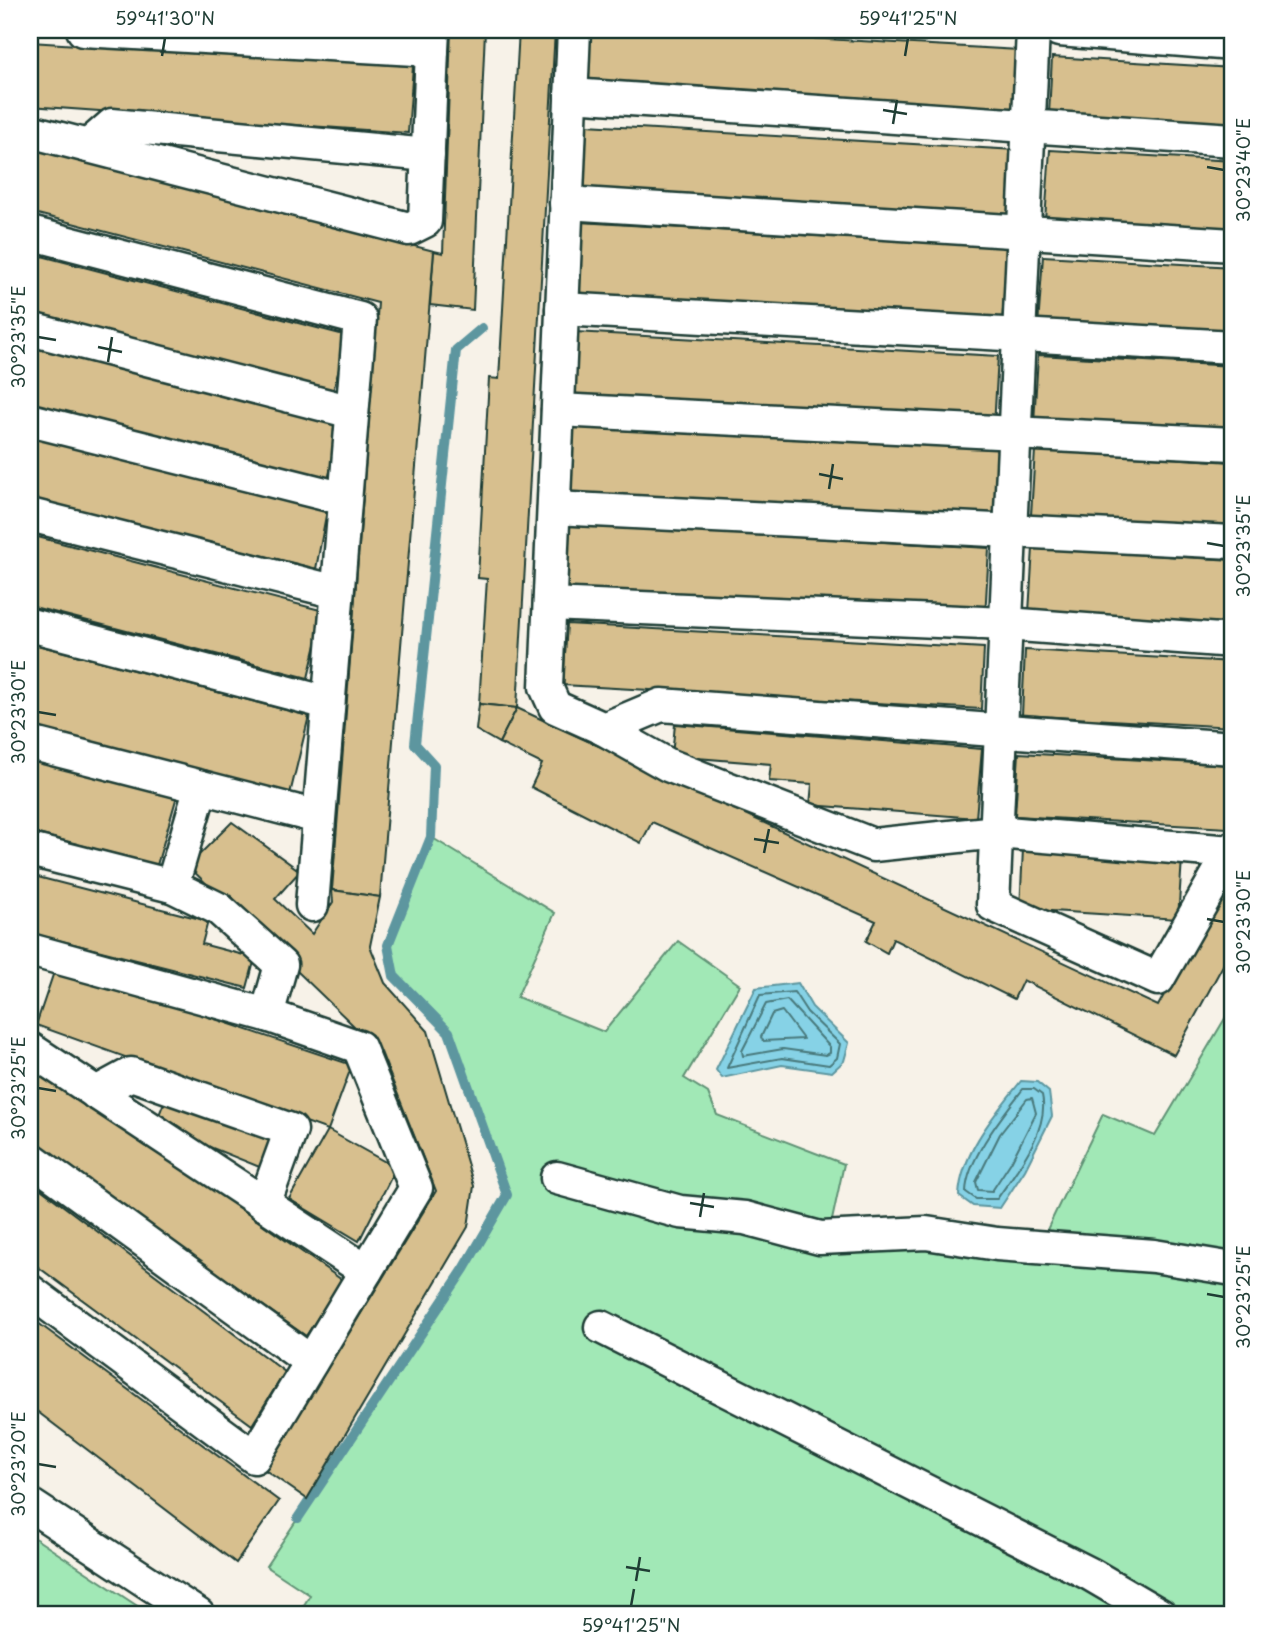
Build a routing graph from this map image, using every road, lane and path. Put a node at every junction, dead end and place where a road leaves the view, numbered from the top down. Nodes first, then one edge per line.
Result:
1 (83, 30) edge
2 (574, 30) edge
3 (1033, 30) edge
4 (1059, 30) edge
5 (433, 40) edge
6 (1233, 44) edge
7 (571, 94) junction
8 (1029, 127) junction
9 (30, 131) edge
10 (1233, 140) edge
11 (88, 146) junction
12 (428, 155) junction
13 (566, 204) junction
14 (1024, 232) junction
15 (30, 233) edge
16 (1233, 245) edge
17 (562, 309) junction
18 (30, 329) edge
19 (1019, 335) junction
20 (1233, 347) edge
21 (558, 410) junction
22 (352, 412) junction
23 (30, 420) edge
24 (1014, 435) junction
25 (1233, 444) edge
26 (345, 499) junction
27 (554, 508) junction
28 (30, 515) edge
29 (1010, 529) junction
30 (1233, 542) edge
31 (337, 592) junction
32 (550, 604) junction
33 (1006, 624) junction
34 (30, 625) edge
35 (1233, 641) edge
36 (328, 703) junction
37 (604, 729) junction
38 (1000, 729) junction
39 (30, 743) edge
40 (1233, 748) edge
41 (201, 787) junction
42 (318, 817) junction
43 (997, 832) junction
44 (30, 850) edge
45 (1232, 850) edge
46 (172, 886) junction
47 (312, 905) dead end
48 (30, 950) edge
49 (267, 1015) junction
50 (30, 1049) edge
51 (96, 1093) junction
52 (30, 1157) edge
53 (557, 1178) dead end
54 (264, 1204) junction
55 (1233, 1269) edge
56 (366, 1271) junction
57 (30, 1291) edge
58 (601, 1327) dead end
59 (311, 1362) junction
60 (30, 1505) edge
61 (198, 1615) edge
62 (1160, 1615) edge

1 - 5 lane
2 - 7 lane
3 - 8 lane
4 - 6 lane
5 - 12 lane
7 - 8 lane
7 - 13 lane
8 - 10 lane
8 - 14 lane
9 - 11 lane
11 - 12 lane
11 - 12 lane
13 - 14 lane
13 - 17 lane
14 - 16 lane
14 - 19 lane
15 - 22 lane
17 - 19 lane
17 - 21 lane
18 - 22 lane
19 - 20 lane
19 - 24 lane
21 - 24 lane
21 - 27 lane
22 - 26 lane
23 - 26 lane
24 - 25 lane
24 - 29 lane
26 - 31 lane
27 - 29 lane
27 - 32 lane
28 - 31 lane
29 - 30 lane
29 - 33 lane
31 - 36 lane
32 - 33 lane
32 - 37 lane
33 - 35 lane
33 - 38 lane
34 - 36 lane
36 - 42 lane
37 - 38 lane
37 - 43 lane
38 - 40 lane
38 - 43 lane
39 - 41 lane
41 - 42 lane
41 - 46 lane
42 - 47 lane
43 - 45 lane
43 - 45 lane
44 - 46 lane
46 - 49 lane
48 - 49 lane
49 - 56 lane
50 - 51 lane
51 - 54 lane
51 - 54 lane
52 - 59 lane
53 - 55 lane
54 - 56 lane
56 - 59 lane
57 - 59 lane
58 - 62 lane
60 - 61 lane

